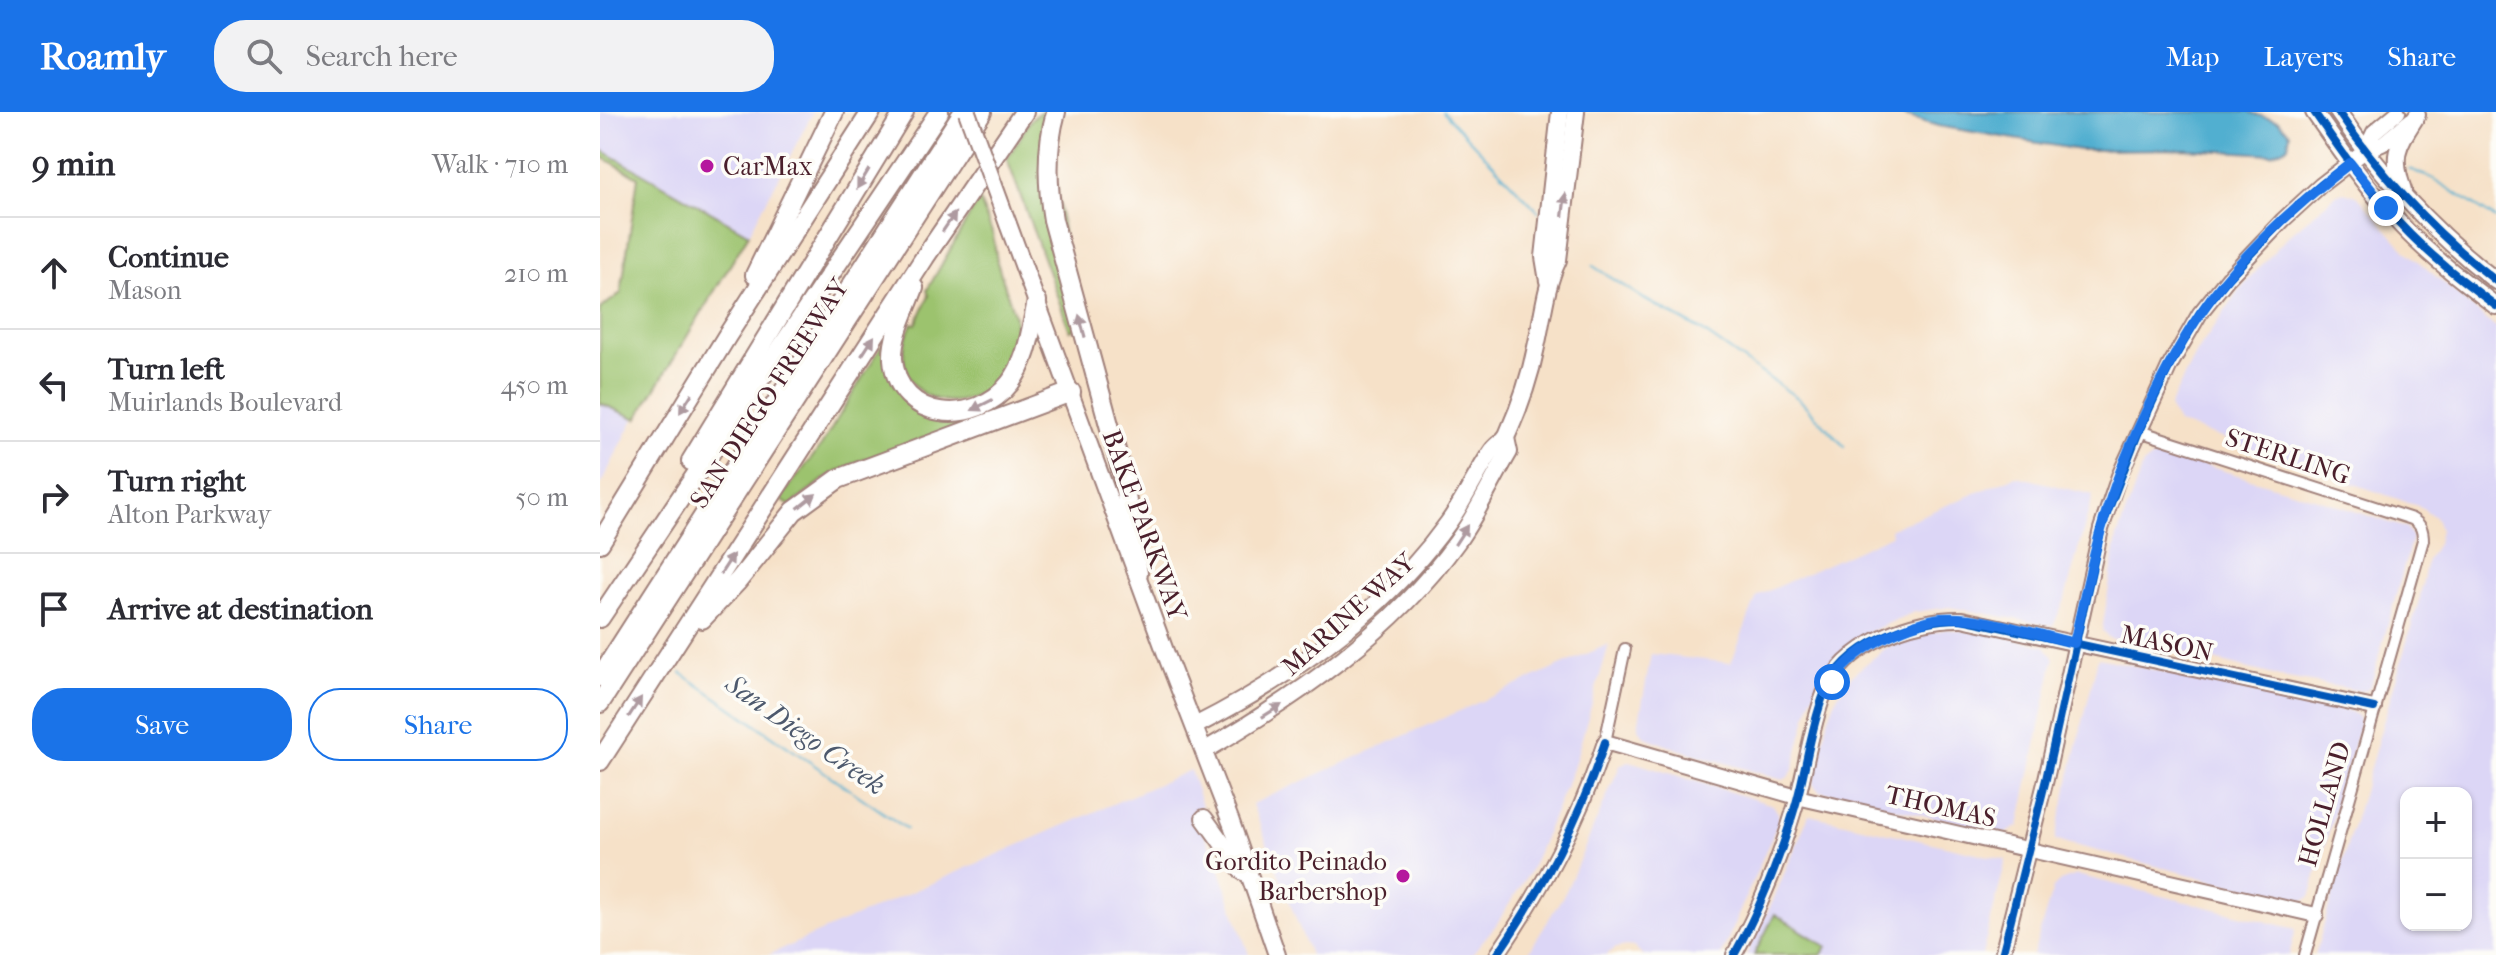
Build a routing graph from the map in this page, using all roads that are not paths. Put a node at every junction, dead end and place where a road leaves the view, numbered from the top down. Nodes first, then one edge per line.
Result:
1 (834, 112) edge
2 (871, 112) edge
3 (904, 112) edge
4 (939, 112) edge
5 (949, 112) edge
6 (974, 112) edge
7 (1024, 112) edge
8 (1056, 112) edge
9 (1560, 112) edge
10 (1576, 112) edge
11 (2314, 112) edge
12 (2338, 112) edge
13 (2398, 112) edge
14 (2419, 114) edge
15 (2365, 151) junction
16 (2350, 163) junction
17 (2406, 199) junction
18 (925, 257) junction
19 (1548, 281) junction
20 (2496, 281) edge
21 (1037, 301) junction
22 (2496, 306) edge
23 (727, 336) junction
24 (1071, 392) junction
25 (2139, 431) junction
26 (1506, 438) junction
27 (2421, 526) joint
28 (600, 543) edge
29 (1138, 573) junction
30 (600, 610) edge
31 (600, 618) edge
32 (2074, 643) junction
33 (1625, 649) dead end
34 (670, 654) junction
35 (600, 666) edge
36 (600, 677) edge
37 (600, 703) edge
38 (2374, 708) junction
39 (1195, 726) junction
40 (1605, 742) junction
41 (1204, 751) junction
42 (600, 761) edge
43 (1797, 797) junction
44 (1204, 818) dead end
45 (2028, 850) junction
46 (1255, 888) junction
47 (2316, 915) junction
48 (1274, 952) edge
49 (1497, 955) edge
50 (1734, 955) edge
51 (2002, 955) edge
52 (2305, 955) edge

1 - 23 highway
2 - 23 highway
3 -> 30 highway, SAN DIEGO FREEWAY
4 - 31 highway
5 - 35 highway
6 - 21 main road, BAKE PARKWAY, bridge
6 - 36 highway
6 - 37 highway, SAN DIEGO FREEWAY
18 -> 7 highway
29 -> 8 highway
9 - 19 main road, MARINE WAY
19 -> 10 main road, MARINE WAY
11 - 16 main road
12 - 15 main road
13 - 15 street
14 - 15 street
14 - 17 main road
15 - 16 street
15 - 17 main road
16 - 22 main road
16 - 25 street
17 - 20 main road
21 -> 18 highway
34 -> 18 highway
19 - 26 main road, MARINE WAY
21 - 24 main road, BAKE PARKWAY
23 -> 28 highway
24 - 29 main road, BAKE PARKWAY
34 -> 24 highway
25 - 27 street, STERLING
25 - 32 street
26 - 39 main road, MARINE WAY
41 -> 26 main road, MARINE WAY
27 - 38 street, HOLLAND
29 - 39 main road, BAKE PARKWAY
32 - 38 street, MASON
32 - 43 street, MASON
32 - 45 street
33 - 40 street
42 -> 34 highway
38 - 47 street, HOLLAND
39 - 41 main road, BAKE PARKWAY
40 - 43 street, THOMAS
40 - 49 street
41 - 46 main road, BAKE PARKWAY
43 - 45 street, THOMAS
43 - 50 street, MASON
44 - 46 main road
45 - 47 street, THOMAS
45 - 51 street
46 - 48 main road, BAKE PARKWAY
47 - 52 street, HOLLAND

